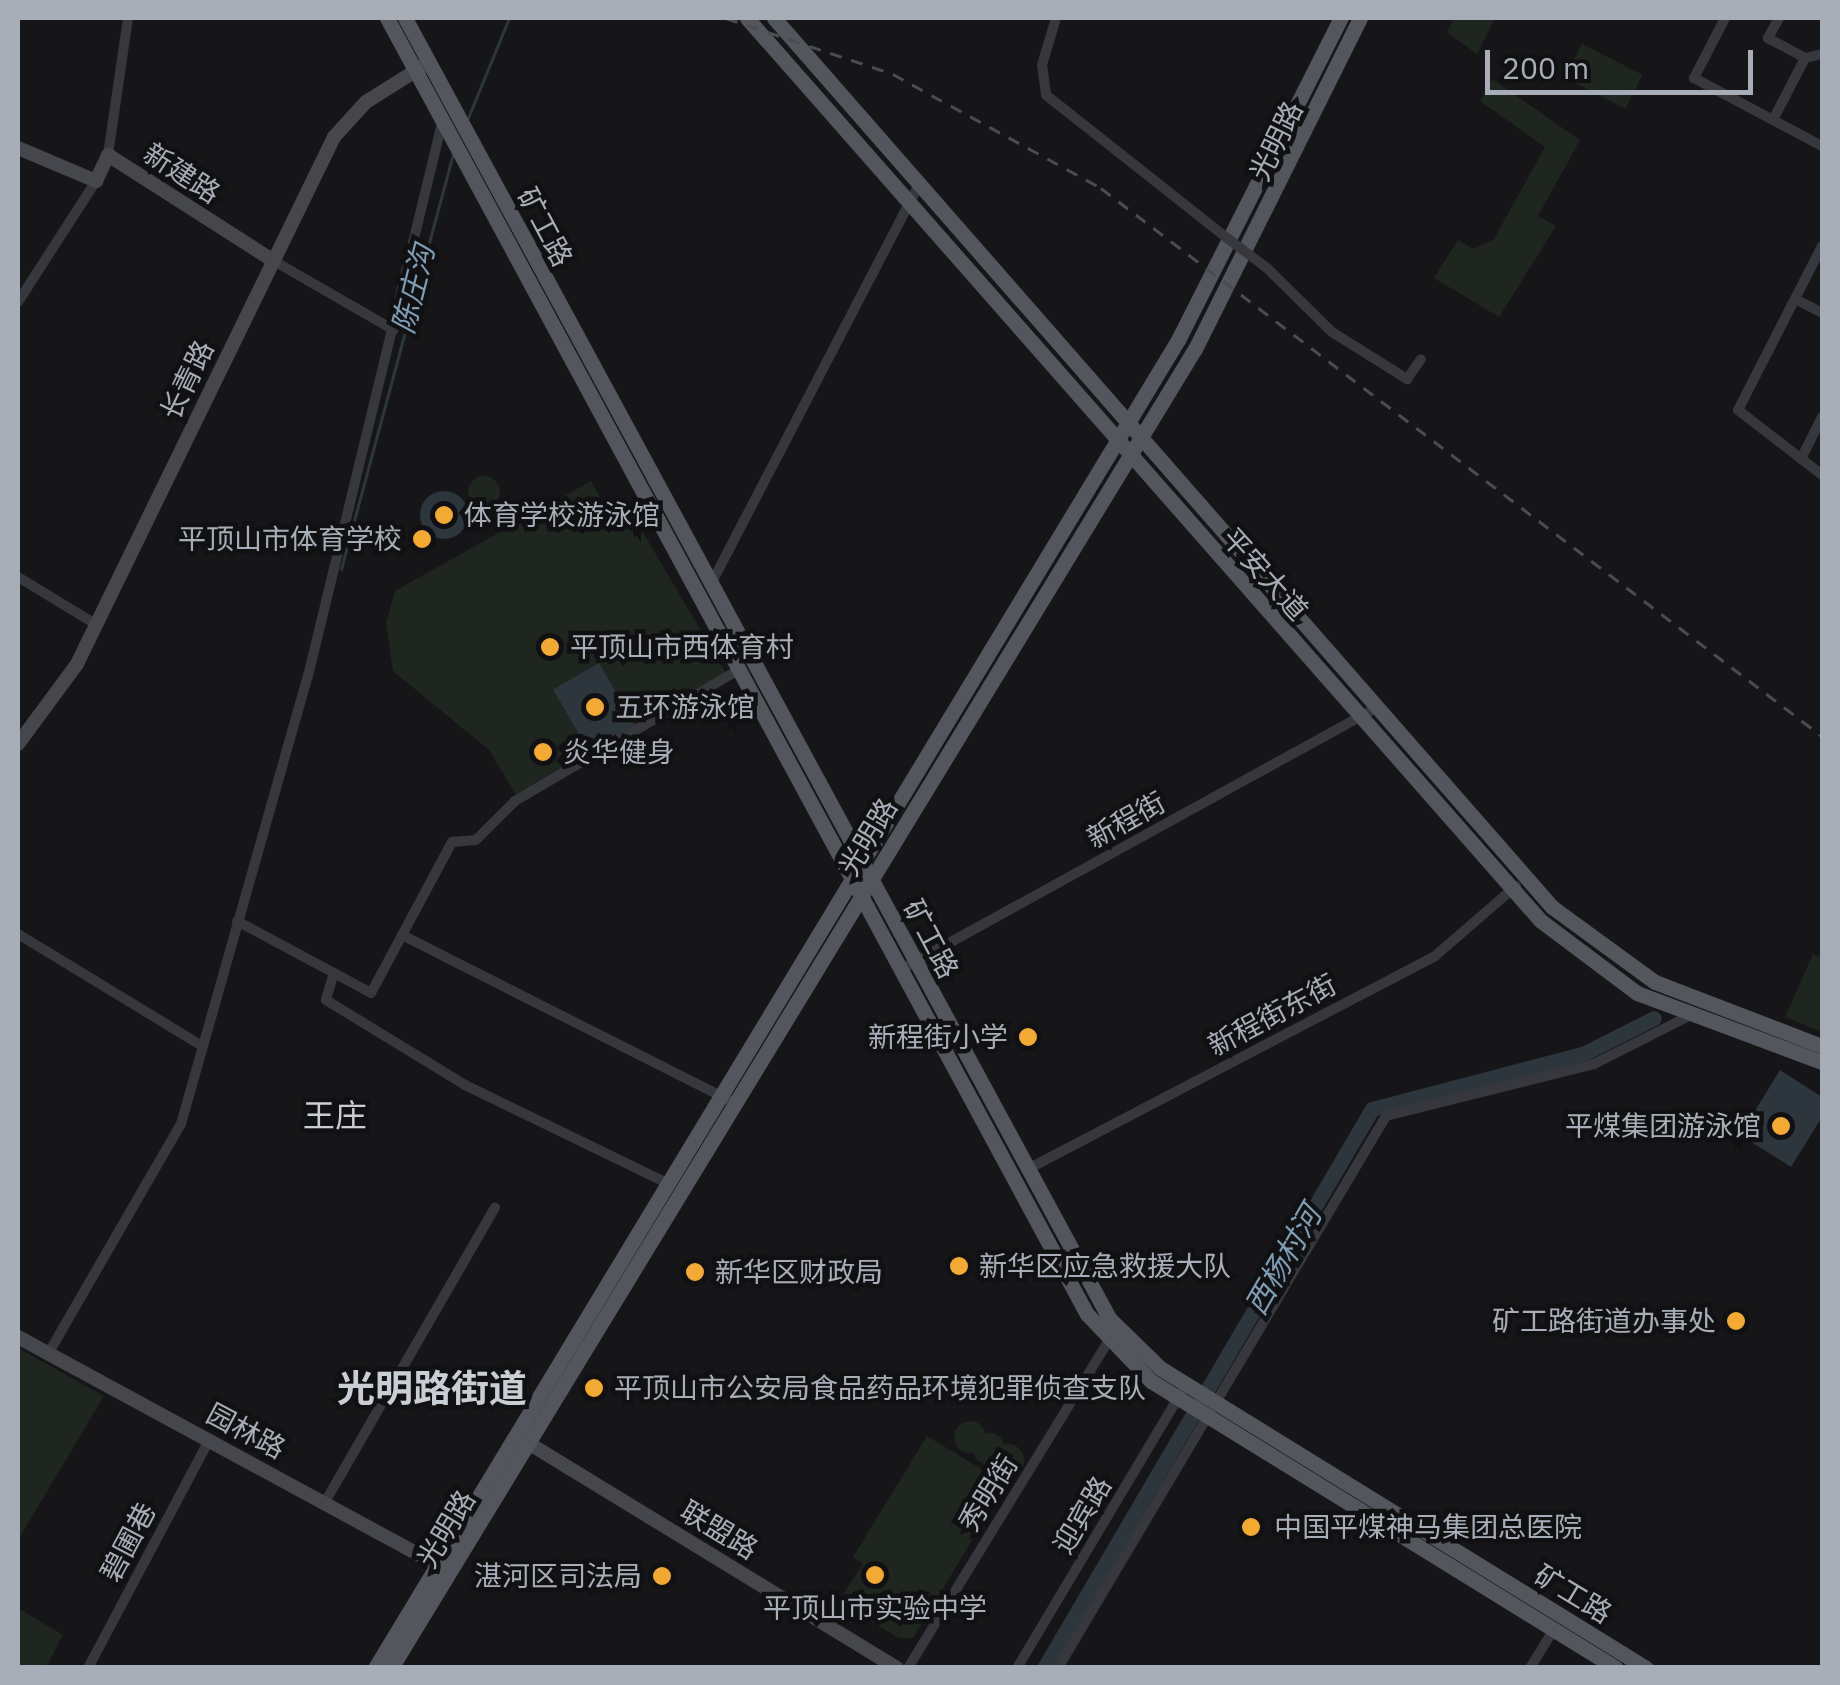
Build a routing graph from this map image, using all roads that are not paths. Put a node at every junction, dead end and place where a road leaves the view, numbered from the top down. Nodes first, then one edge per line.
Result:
1 (128, 18) edge
2 (387, 18) edge
3 (405, 18) edge
4 (747, 18) edge
5 (774, 18) edge
6 (1056, 18) edge
7 (1341, 18) edge
8 (1360, 18) edge
9 (1725, 18) edge
10 (1779, 18) edge
11 (1822, 54) edge
12 (1805, 58) junction
13 (421, 67) junction
14 (449, 115) junction
15 (1773, 120) junction
16 (1822, 146) edge
17 (18, 148) edge
18 (468, 152) junction
19 (108, 155) junction
20 (96, 181) junction
21 (918, 186) junction
22 (910, 202) junction
23 (1822, 246) edge
24 (274, 261) junction
25 (1796, 299) junction
26 (18, 302) edge
27 (1822, 313) edge
28 (394, 330) junction
29 (1421, 359) dead end
30 (1822, 417) edge
31 (1125, 426) junction
32 (1115, 442) junction
33 (1138, 442) junction
34 (1129, 458) junction
35 (1801, 459) junction
36 (1822, 475) edge
37 (18, 577) edge
38 (710, 585) junction
39 (97, 624) junction
40 (737, 671) junction
41 (1374, 709) junction
42 (1360, 718) junction
43 (18, 744) edge
44 (860, 862) junction
45 (850, 878) junction
46 (871, 880) junction
47 (1517, 884) junction
48 (861, 897) junction
49 (238, 921) junction
50 (18, 934) edge
51 (402, 935) junction
52 (907, 966) junction
53 (334, 973) junction
54 (1691, 1015) junction
55 (202, 1046) junction
56 (1822, 1046) edge
57 (1822, 1062) edge
58 (726, 1099) junction
59 (1026, 1170) junction
60 (667, 1183) junction
61 (495, 1207) dead end
62 (18, 1337) edge
63 (1108, 1342) junction
64 (48, 1354) junction
65 (1186, 1394) junction
66 (1208, 1408) junction
67 (521, 1439) junction
68 (209, 1440) junction
69 (325, 1502) junction
70 (443, 1568) junction
71 (1554, 1630) junction
72 (88, 1668) edge
73 (374, 1668) edge
74 (391, 1668) edge
75 (896, 1668) edge
76 (908, 1668) edge
77 (1018, 1668) edge
78 (1058, 1668) edge
79 (1530, 1668) edge
80 (1616, 1668) edge
81 (1646, 1668) edge

1 - 19 street
2 - 13 main road, 矿工路
3 - 13 main road, 矿工路
4 - 22 main road, 平安大道
5 - 21 main road, 平安大道
6 - 29 street, bridge
7 - 31 main road, 光明路
8 - 33 main road, 光明路
9 - 15 street
10 - 12 street
11 - 12 street
12 - 15 street
13 - 14 main road, 矿工路
13 - 24 street, 长青路
14 - 18 main road, 矿工路
14 - 28 street
15 - 16 street
17 - 20 street
18 - 38 main road, 矿工路
18 - 40 main road, 矿工路
19 - 20 street, 新建路
19 - 24 street, 新建路
20 - 26 street
21 - 22 street
21 - 31 main road, 平安大道
22 - 32 main road, 平安大道
22 - 38 street
23 - 25 street
24 - 28 street
24 - 39 street, 长青路
25 - 27 street
25 - 35 street
28 - 49 street
30 - 35 street
31 - 32 main road, 光明路
31 - 33 main road, 平安大道
32 - 34 main road, 平安大道
32 - 44 main road, 光明路
33 - 34 main road, 光明路
33 - 41 main road, 平安大道
34 - 42 main road, 平安大道
34 - 46 main road, 光明路
35 - 36 street
37 - 39 street
38 - 44 main road, 矿工路
39 - 43 street, 长青路
40 - 45 main road, 矿工路
40 - 51 street
41 - 42 street, 新程街
41 - 47 main road, 平安大道
42 - 47 main road, 平安大道
42 - 52 street, 新程街
44 - 45 main road, 光明路
44 - 46 main road, 矿工路
45 - 48 main road, 矿工路
45 - 58 main road, 光明路
46 - 48 main road, 光明路
46 - 52 main road, 矿工路
47 - 54 main road, 平安大道
47 - 56 main road, 平安大道
47 - 59 street, 新程街东街
48 - 52 main road, 矿工路
48 - 58 main road, 光明路
49 - 53 street
49 - 55 street
50 - 55 street
51 - 53 street
51 - 58 street
52 - 59 main road, 矿工路
52 - 63 main road, 矿工路
53 - 60 street
54 - 57 main road, 平安大道
54 - 66 street
55 - 64 street
58 - 60 main road, 光明路
58 - 67 main road, 光明路
59 - 65 main road, 矿工路
60 - 67 main road, 光明路
61 - 69 street
62 - 64 street, 园林路
63 - 65 main road, 矿工路
63 - 76 street, 秀明街
64 - 68 street, 园林路
65 - 66 main road, 矿工路
65 - 77 street, 迎宾路
66 - 71 main road, 矿工路
66 - 78 street
66 - 81 main road, 矿工路
67 - 70 main road, 光明路
67 - 75 street, 联盟路
68 - 69 street, 园林路
68 - 72 street, 碧圃巷
69 - 70 street, 园林路
70 - 73 main road, 光明路
70 - 74 main road, 光明路
71 - 79 street
71 - 80 main road, 矿工路

